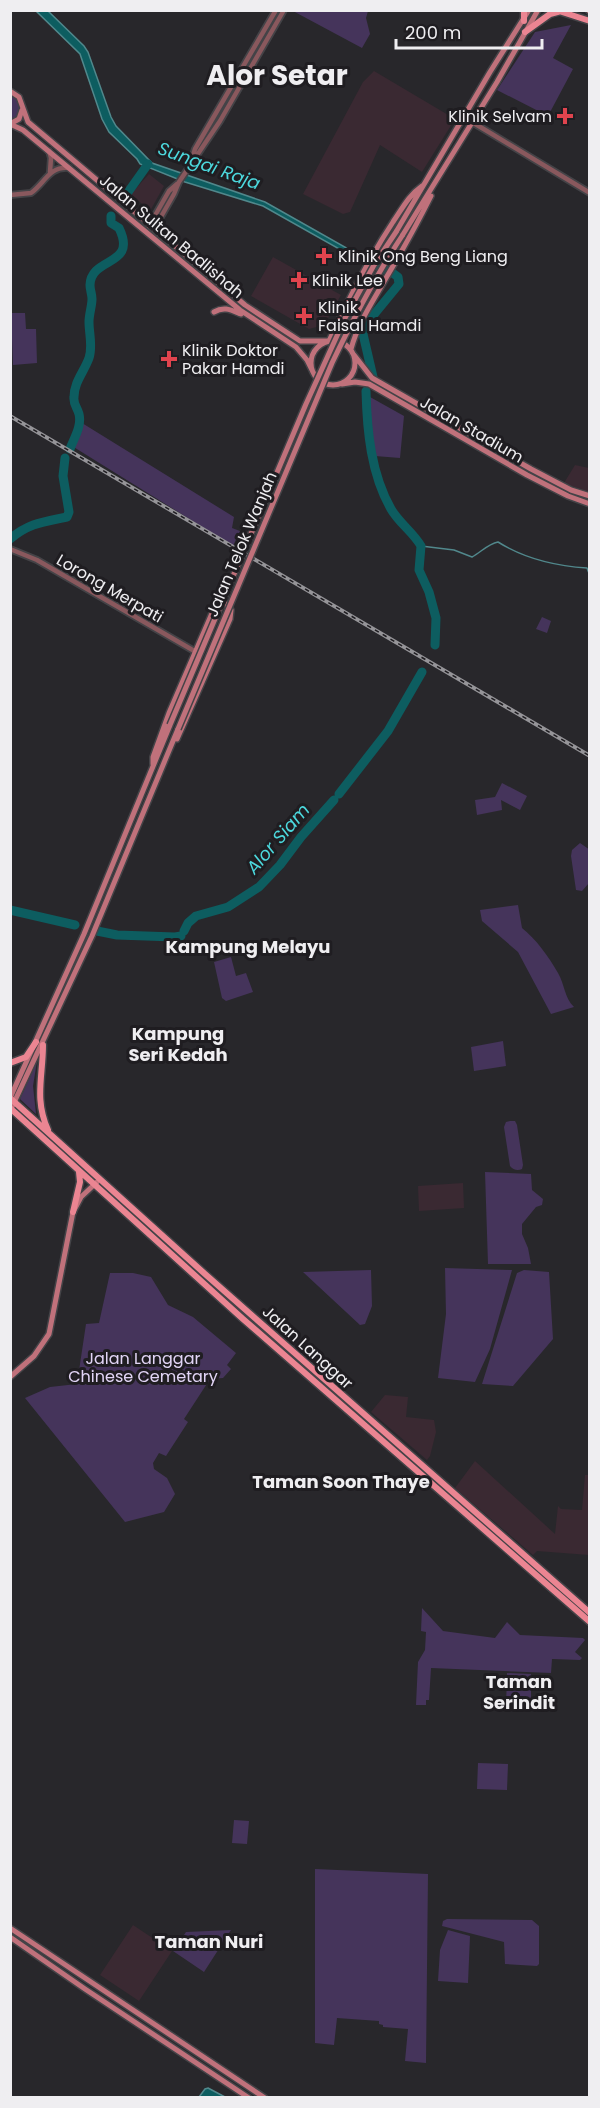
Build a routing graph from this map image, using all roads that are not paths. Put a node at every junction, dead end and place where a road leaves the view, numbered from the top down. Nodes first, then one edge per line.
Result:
1 (276, 10) edge
2 (284, 10) edge
3 (525, 10) edge
4 (529, 10) edge
5 (538, 10) edge
6 (560, 11) edge
7 (524, 21) junction
8 (590, 21) edge
9 (525, 32) junction
10 (249, 56) junction
11 (254, 63) junction
12 (10, 91) edge
13 (23, 109) junction
14 (472, 122) junction
15 (10, 124) edge
16 (49, 151) junction
17 (190, 165) junction
18 (69, 168) junction
19 (50, 172) junction
20 (441, 172) junction
21 (425, 183) junction
22 (590, 193) edge
23 (10, 195) edge
24 (152, 228) junction
25 (214, 312) dead end
26 (256, 321) junction
27 (328, 341) junction
28 (351, 349) junction
29 (354, 355) junction
30 (312, 370) junction
31 (342, 384) junction
32 (590, 496) edge
33 (590, 504) edge
34 (10, 549) edge
35 (196, 652) junction
36 (156, 771) junction
37 (39, 1044) junction
38 (10, 1064) edge
39 (13, 1100) edge
40 (11, 1109) edge
41 (50, 1133) junction
42 (78, 1170) junction
43 (100, 1178) junction
44 (94, 1184) junction
45 (73, 1212) junction
46 (10, 1377) edge
47 (358, 1414) junction
48 (590, 1613) edge
49 (590, 1622) edge
50 (10, 1928) edge
51 (10, 1937) edge
52 (249, 2097) edge
53 (265, 2097) edge

1 - 10 street
2 - 11 street
3 - 7 main road
4 - 7 main road, Jalan Telok Wanjah
5 - 9 main road, Jalan Telok Wanjah
6 - 8 main road
6 - 9 main road
7 - 21 main road, Jalan Telok Wanjah
9 - 14 main road, Jalan Telok Wanjah
10 - 11 street
10 - 17 street
11 - 17 street
12 - 13 main road, Jalan Sultan Badlishah
13 - 15 main road
13 - 24 main road, Jalan Sultan Badlishah
14 - 20 main road, Jalan Telok Wanjah
14 - 22 street
15 - 16 main road, Jalan Sultan Badlishah
16 - 18 main road, Jalan Sultan Badlishah
16 - 19 street
17 - 24 street
18 - 19 street
18 - 26 main road, Jalan Sultan Badlishah
19 - 23 street
20 - 28 main road
20 - 36 main road, Jalan Telok Wanjah, bridge
21 - 27 main road
21 - 36 main road, Jalan Telok Wanjah, bridge
24 - 27 main road, Jalan Sultan Badlishah
25 - 26 main road
26 - 30 main road, Jalan Sultan Badlishah
27 - 28 main road
27 - 30 main road
28 - 29 main road
29 - 31 main road
29 - 32 main road, Jalan Stadium
30 - 31 main road
31 - 33 main road, Jalan Stadium
34 - 35 street, Lorong Merpati
35 - 36 main road
35 - 36 main road
36 - 37 main road, Jalan Telok Wanjah
37 - 38 main road
37 - 39 main road, Jalan Telok Wanjah
37 - 41 main road
39 - 40 main road, Jalan Telok Wanjah
39 - 41 main road, Jalan Langgar
40 - 42 main road, Jalan Langgar
41 - 43 main road, Jalan Langgar
42 - 44 main road, Jalan Langgar
42 - 45 main road
43 - 44 main road
43 - 47 main road, Jalan Langgar
44 - 45 main road
44 - 47 main road, Jalan Langgar
45 - 46 main road
47 - 48 main road, Jalan Langgar
47 - 49 main road, Jalan Langgar
50 - 53 main road
51 - 52 main road

